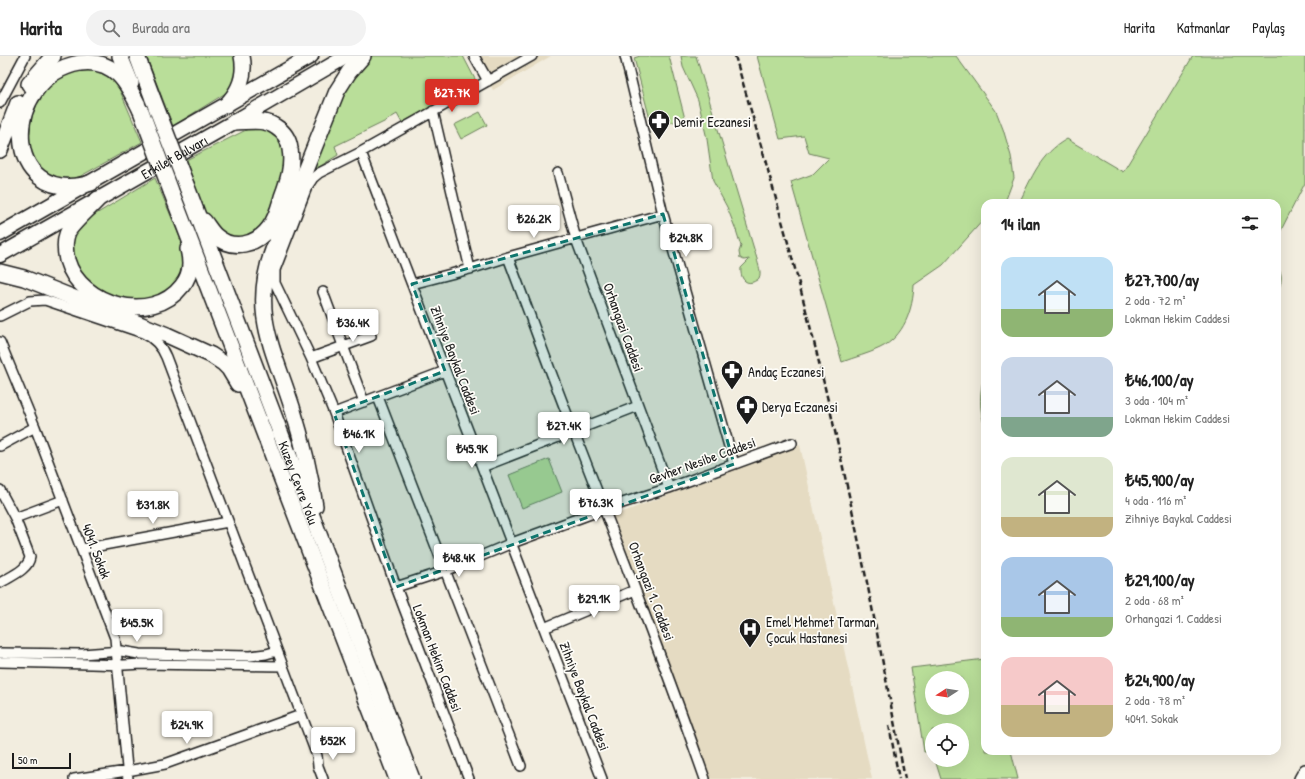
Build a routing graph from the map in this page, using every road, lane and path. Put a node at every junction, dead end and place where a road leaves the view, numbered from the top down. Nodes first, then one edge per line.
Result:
1 (25, 56) edge
2 (54, 56) edge
3 (120, 56) edge
4 (137, 56) edge
5 (140, 56) edge
6 (242, 56) edge
7 (311, 56) edge
8 (347, 56) edge
9 (363, 56) edge
10 (474, 56) edge
11 (532, 56) edge
12 (625, 56) edge
13 (143, 71) junction
14 (488, 81) junction
15 (0, 103) edge
16 (226, 105) junction
17 (141, 111) junction
18 (433, 111) junction
19 (234, 122) junction
20 (0, 150) edge
21 (361, 152) junction
22 (558, 173) dead end
23 (91, 183) junction
24 (98, 199) junction
25 (197, 212) junction
26 (180, 214) junction
27 (662, 214) junction
28 (0, 234) edge
29 (576, 239) junction
30 (0, 255) edge
31 (508, 257) junction
32 (470, 269) junction
33 (0, 272) edge
34 (412, 284) junction
35 (323, 292) dead end
36 (0, 316) edge
37 (370, 336) dead end
38 (0, 342) edge
39 (343, 346) junction
40 (311, 358) junction
41 (445, 371) junction
42 (378, 397) junction
43 (364, 402) junction
44 (638, 406) junction
45 (334, 413) junction
46 (35, 427) junction
47 (574, 432) junction
48 (792, 443) dead end
49 (0, 446) edge
50 (734, 464) junction
51 (482, 467) junction
52 (285, 488) junction
53 (669, 488) junction
54 (0, 490) edge
55 (63, 500) junction
56 (604, 509) junction
57 (15, 518) junction
58 (228, 522) junction
59 (320, 538) junction
60 (512, 543) junction
61 (82, 548) junction
62 (446, 571) junction
63 (0, 583) edge
64 (396, 587) junction
65 (635, 590) junction
66 (544, 628) junction
67 (116, 651) junction
68 (277, 651) junction
69 (0, 653) edge
70 (0, 662) edge
71 (117, 665) junction
72 (283, 666) junction
73 (301, 715) junction
74 (317, 756) junction
75 (521, 766) dead end
76 (1305, 770) edge
77 (128, 775) edge
78 (74, 779) edge
79 (323, 779) edge
80 (329, 779) edge
81 (397, 779) edge
82 (412, 779) edge
83 (469, 779) edge
84 (602, 779) edge
85 (705, 779) edge
86 (1300, 779) edge

1 - 15 street
2 - 20 highway
3 - 17 highway
4 - 13 highway
5 - 13 highway
6 - 16 highway
7 - 16 main road, Erkilet Bulvarı
8 - 19 main road, Erkilet Bulvarı
9 - 59 highway
10 - 14 street
11 - 14 street, Lokman Hekim Caddesi
12 - 27 street
13 - 25 highway, Kuzey Çevre Yolu, bridge
14 - 18 street, Lokman Hekim Caddesi
16 - 23 main road, Erkilet Bulvarı
17 - 23 highway
17 - 26 highway, Kuzey Çevre Yolu, bridge
18 - 21 street, Lokman Hekim Caddesi
18 - 32 street
19 - 24 main road, Erkilet Bulvarı
19 - 25 highway
21 - 34 street, Zihniye Baykal Caddesi
21 - 40 street, Lokman Hekim Caddesi
22 - 29 street, Orhangazi Caddesi
23 - 28 main road, Erkilet Bulvarı
24 - 26 highway
24 - 30 main road, Erkilet Bulvarı
25 - 59 highway, Kuzey Çevre Yolu
26 - 52 highway, Kuzey Çevre Yolu
27 - 29 street
27 - 50 street
29 - 31 street
29 - 44 street, Orhangazi Caddesi
31 - 32 street
31 - 47 street, Orhangazi 1. Caddesi
32 - 34 street
33 - 52 highway
34 - 41 street, Zihniye Baykal Caddesi
35 - 39 street
36 - 58 street
37 - 39 street
38 - 46 street, 4041. Sokak
39 - 40 street
39 - 43 street
40 - 45 street, Lokman Hekim Caddesi
41 - 42 street
41 - 51 street, Zihniye Baykal Caddesi
42 - 43 street
42 - 62 street
43 - 45 street
44 - 47 street
44 - 53 street, Orhangazi Caddesi
45 - 64 street, Lokman Hekim Caddesi
46 - 49 street
46 - 55 street, 4041. Sokak
47 - 51 street
47 - 56 street, Orhangazi 1. Caddesi
48 - 50 street, Gevher Nesibe Caddesi
50 - 53 street, Gevher Nesibe Caddesi
51 - 60 street, Zihniye Baykal Caddesi
52 - 81 highway, Kuzey Çevre Yolu
53 - 56 street, Gevher Nesibe Caddesi
54 - 57 street
55 - 57 street
55 - 61 street, 4041. Sokak
56 - 60 street, Gevher Nesibe Caddesi
56 - 65 street, Orhangazi 1. Caddesi
57 - 63 street
58 - 61 street
58 - 68 street
59 - 82 highway, Kuzey Çevre Yolu
60 - 62 street, Gevher Nesibe Caddesi
60 - 66 street, Zihniye Baykal Caddesi
61 - 67 street, 4041. Sokak
62 - 64 street, Gevher Nesibe Caddesi
62 - 75 street
64 - 83 street, Lokman Hekim Caddesi
65 - 66 street
65 - 85 street, Orhangazi 1. Caddesi
66 - 84 street, Zihniye Baykal Caddesi
67 - 68 street
67 - 69 street
67 - 71 street, 4041. Sokak
68 - 72 street
70 - 71 street
71 - 72 street
71 - 77 street, 4041. Sokak
72 - 73 street
73 - 74 street
73 - 77 street
74 - 79 street
74 - 80 street
76 - 86 street
77 - 78 street

